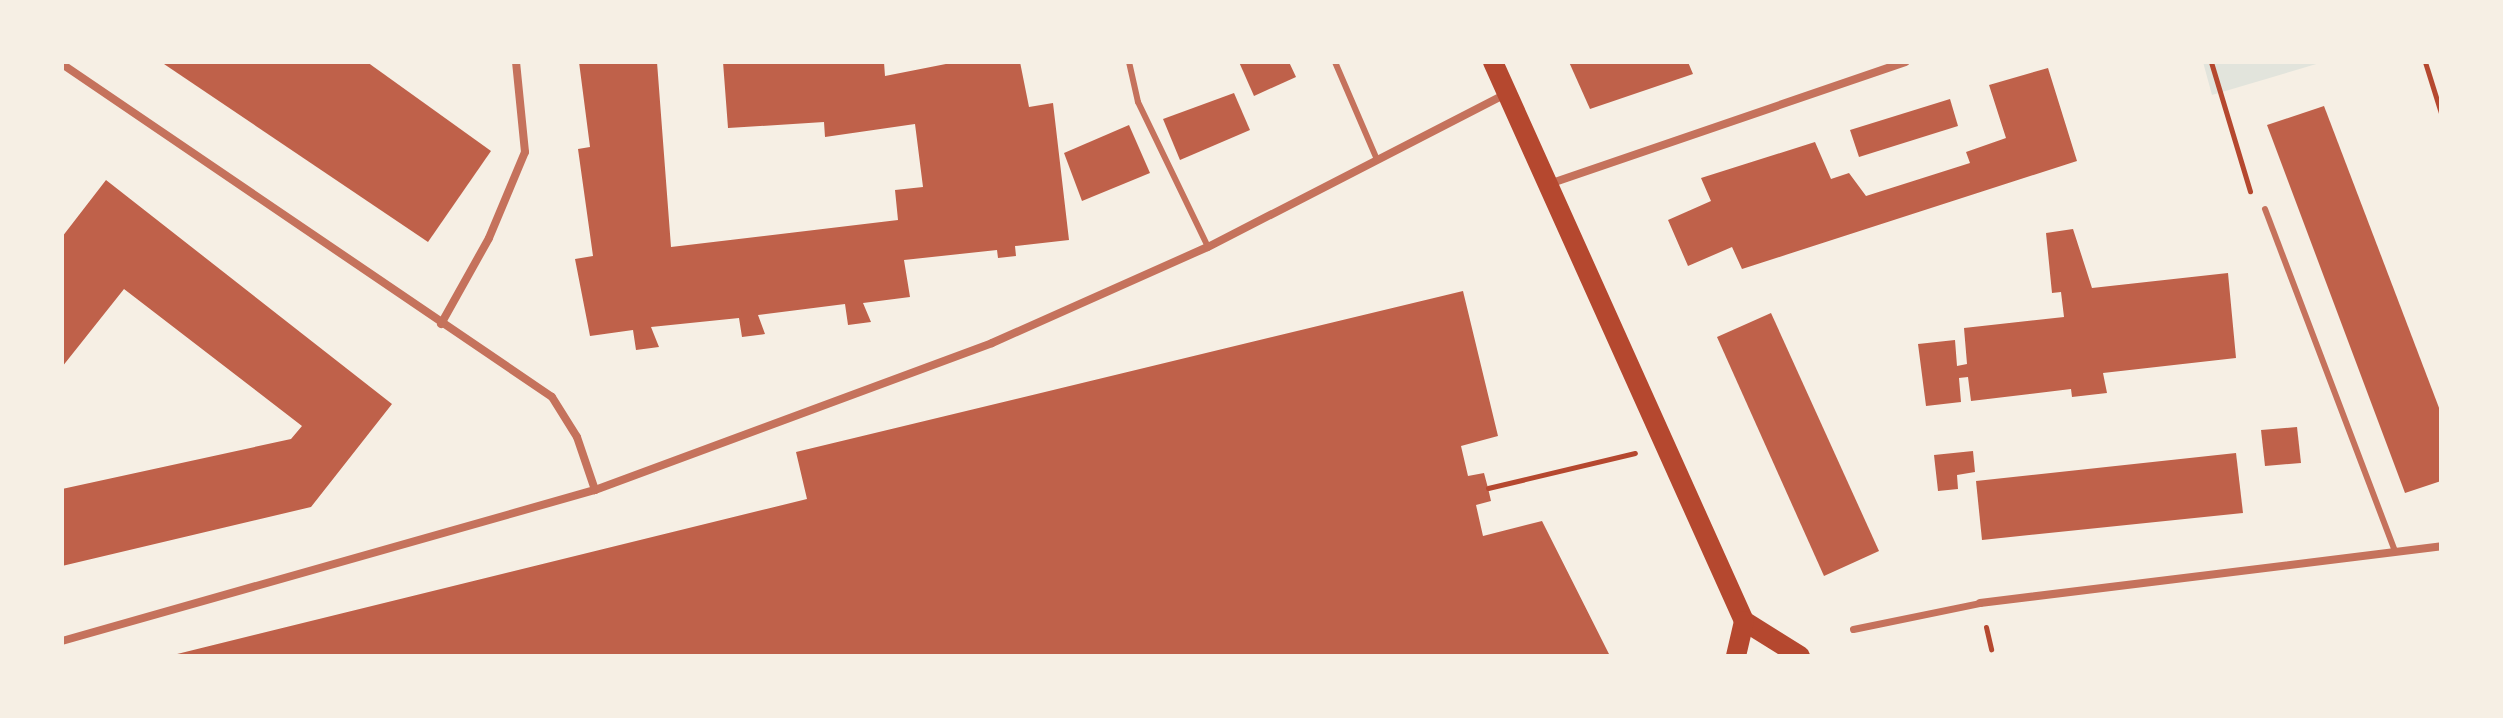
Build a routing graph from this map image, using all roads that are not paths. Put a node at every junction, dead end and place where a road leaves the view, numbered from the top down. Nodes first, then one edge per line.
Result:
1 (516, 62) edge
2 (1129, 62) edge
3 (1335, 62) edge
4 (1493, 62) edge
5 (1906, 62) edge
6 (62, 64) edge
7 (1504, 95) junction
8 (1376, 157) junction
9 (1544, 186) junction
10 (2265, 209) dead end
11 (1208, 247) junction
12 (441, 324) junction
13 (595, 490) junction
14 (2441, 546) edge
15 (2395, 551) junction
16 (1980, 603) joint
17 (1744, 621) junction
18 (1853, 629) dead end
19 (62, 641) edge
20 (1736, 656) edge
21 (1800, 656) edge

1 - 12 street
2 - 11 lane
3 - 8 lane
4 - 7 main road
5 - 9 street
6 - 12 street
7 - 8 street
7 - 9 main road
8 - 11 street
9 - 17 main road
10 - 15 lane
11 - 13 street
12 - 13 street
13 - 19 street
14 - 15 street
15 - 16 street
16 - 18 street
17 - 20 main road
17 - 21 main road

